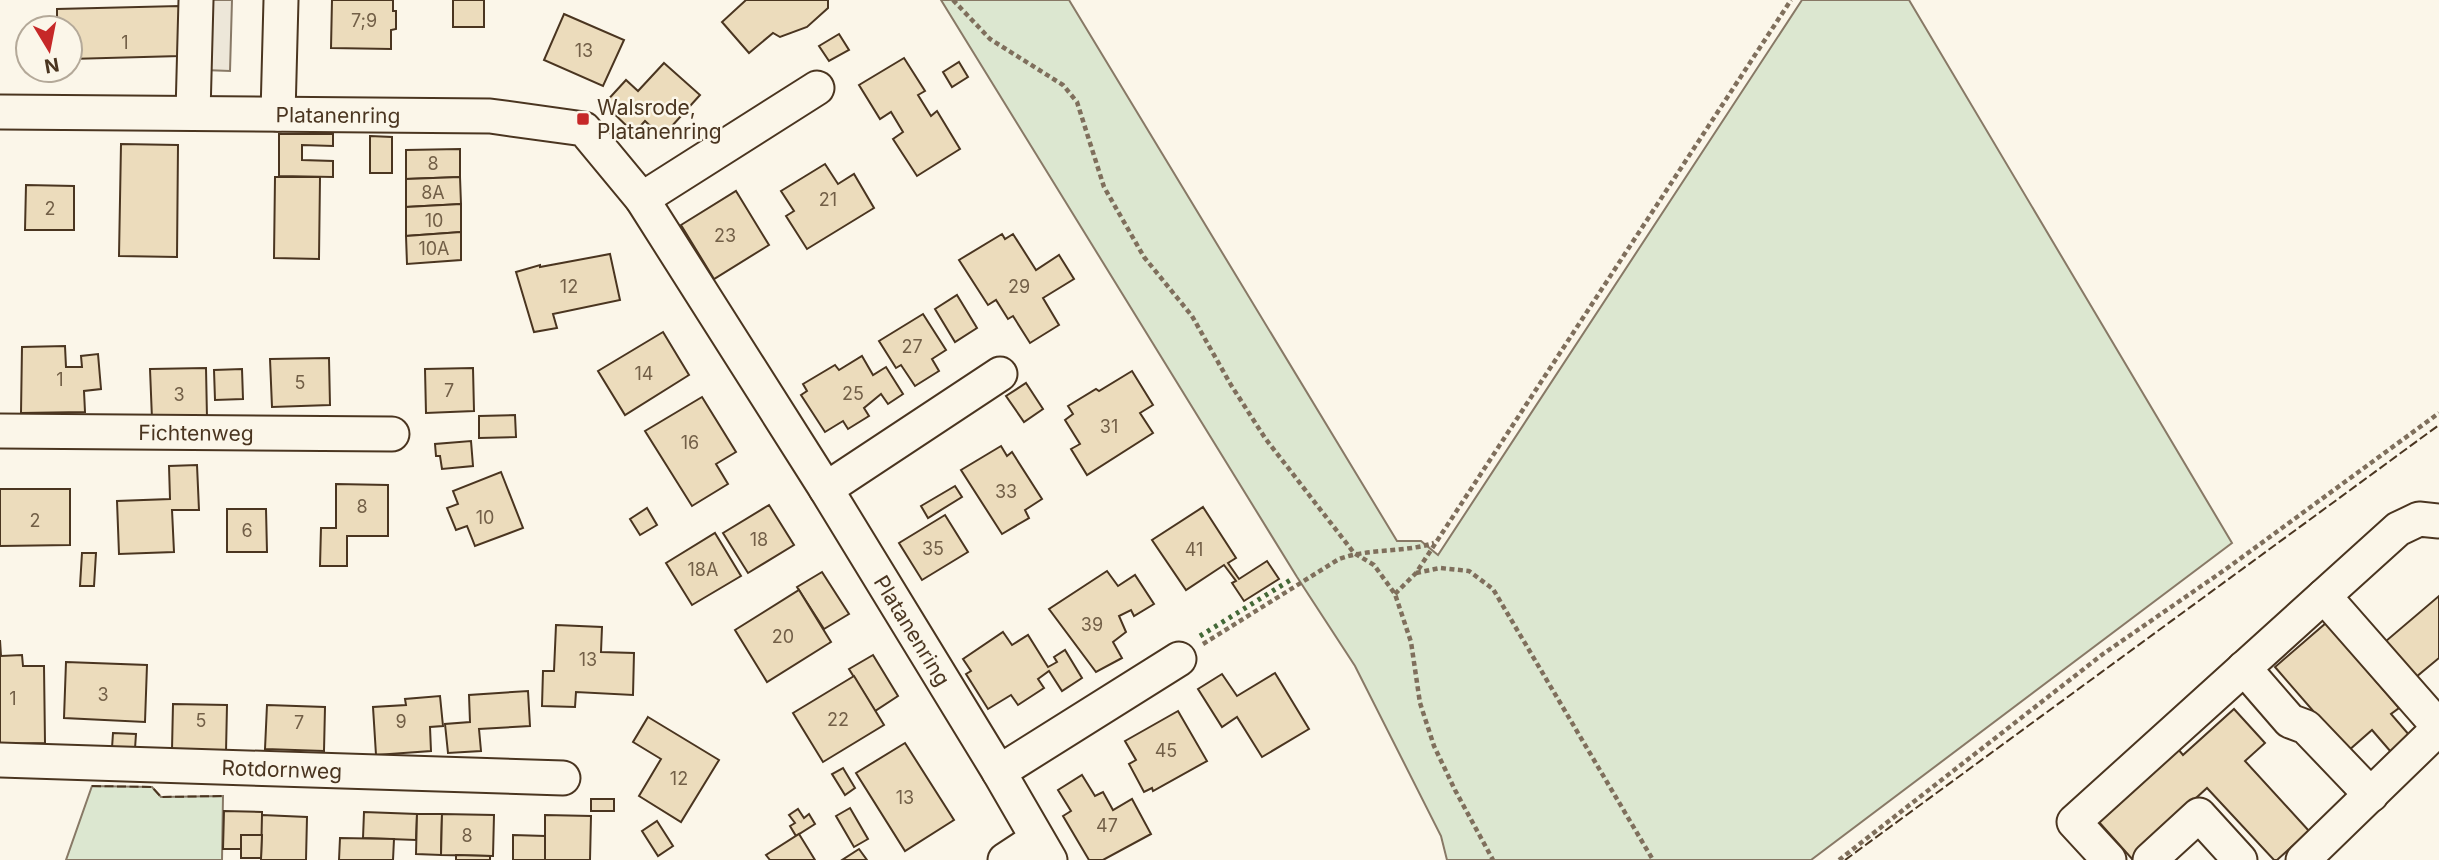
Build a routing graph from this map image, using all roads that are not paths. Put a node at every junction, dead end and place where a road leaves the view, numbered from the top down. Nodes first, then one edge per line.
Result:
1 (196, 0) edge
2 (281, 0) edge
3 (817, 88) dead end
4 (0, 111) edge
5 (193, 113) junction
6 (278, 114) junction
7 (642, 199) junction
8 (1000, 374) dead end
9 (0, 431) edge
10 (392, 434) dead end
11 (826, 489) junction
12 (2439, 521) edge
13 (2324, 596) junction
14 (1179, 659) road end
15 (2244, 668) junction
16 (2439, 728) edge
17 (0, 760) edge
18 (999, 772) junction
19 (563, 778) dead end
20 (2371, 794) junction
21 (1043, 850) edge
22 (1005, 860) edge
23 (2109, 860) edge
24 (2150, 860) edge
25 (2240, 860) edge
26 (2304, 860) edge

1 - 5 street
2 - 6 street
3 - 7 street
4 - 5 street, Platanenring
5 - 6 street, Platanenring
6 - 7 street, Platanenring
7 - 11 street, Platanenring
8 - 11 street
9 - 10 street, Fichtenweg
11 - 18 street, Platanenring
12 - 13 street
13 - 15 street
13 - 16 street
14 - 18 street
15 - 20 street
15 - 23 street
16 - 20 street
17 - 19 street, Rotdornweg
18 - 21 street, Platanenring
20 - 26 street
21 - 22 street
24 - 25 street

